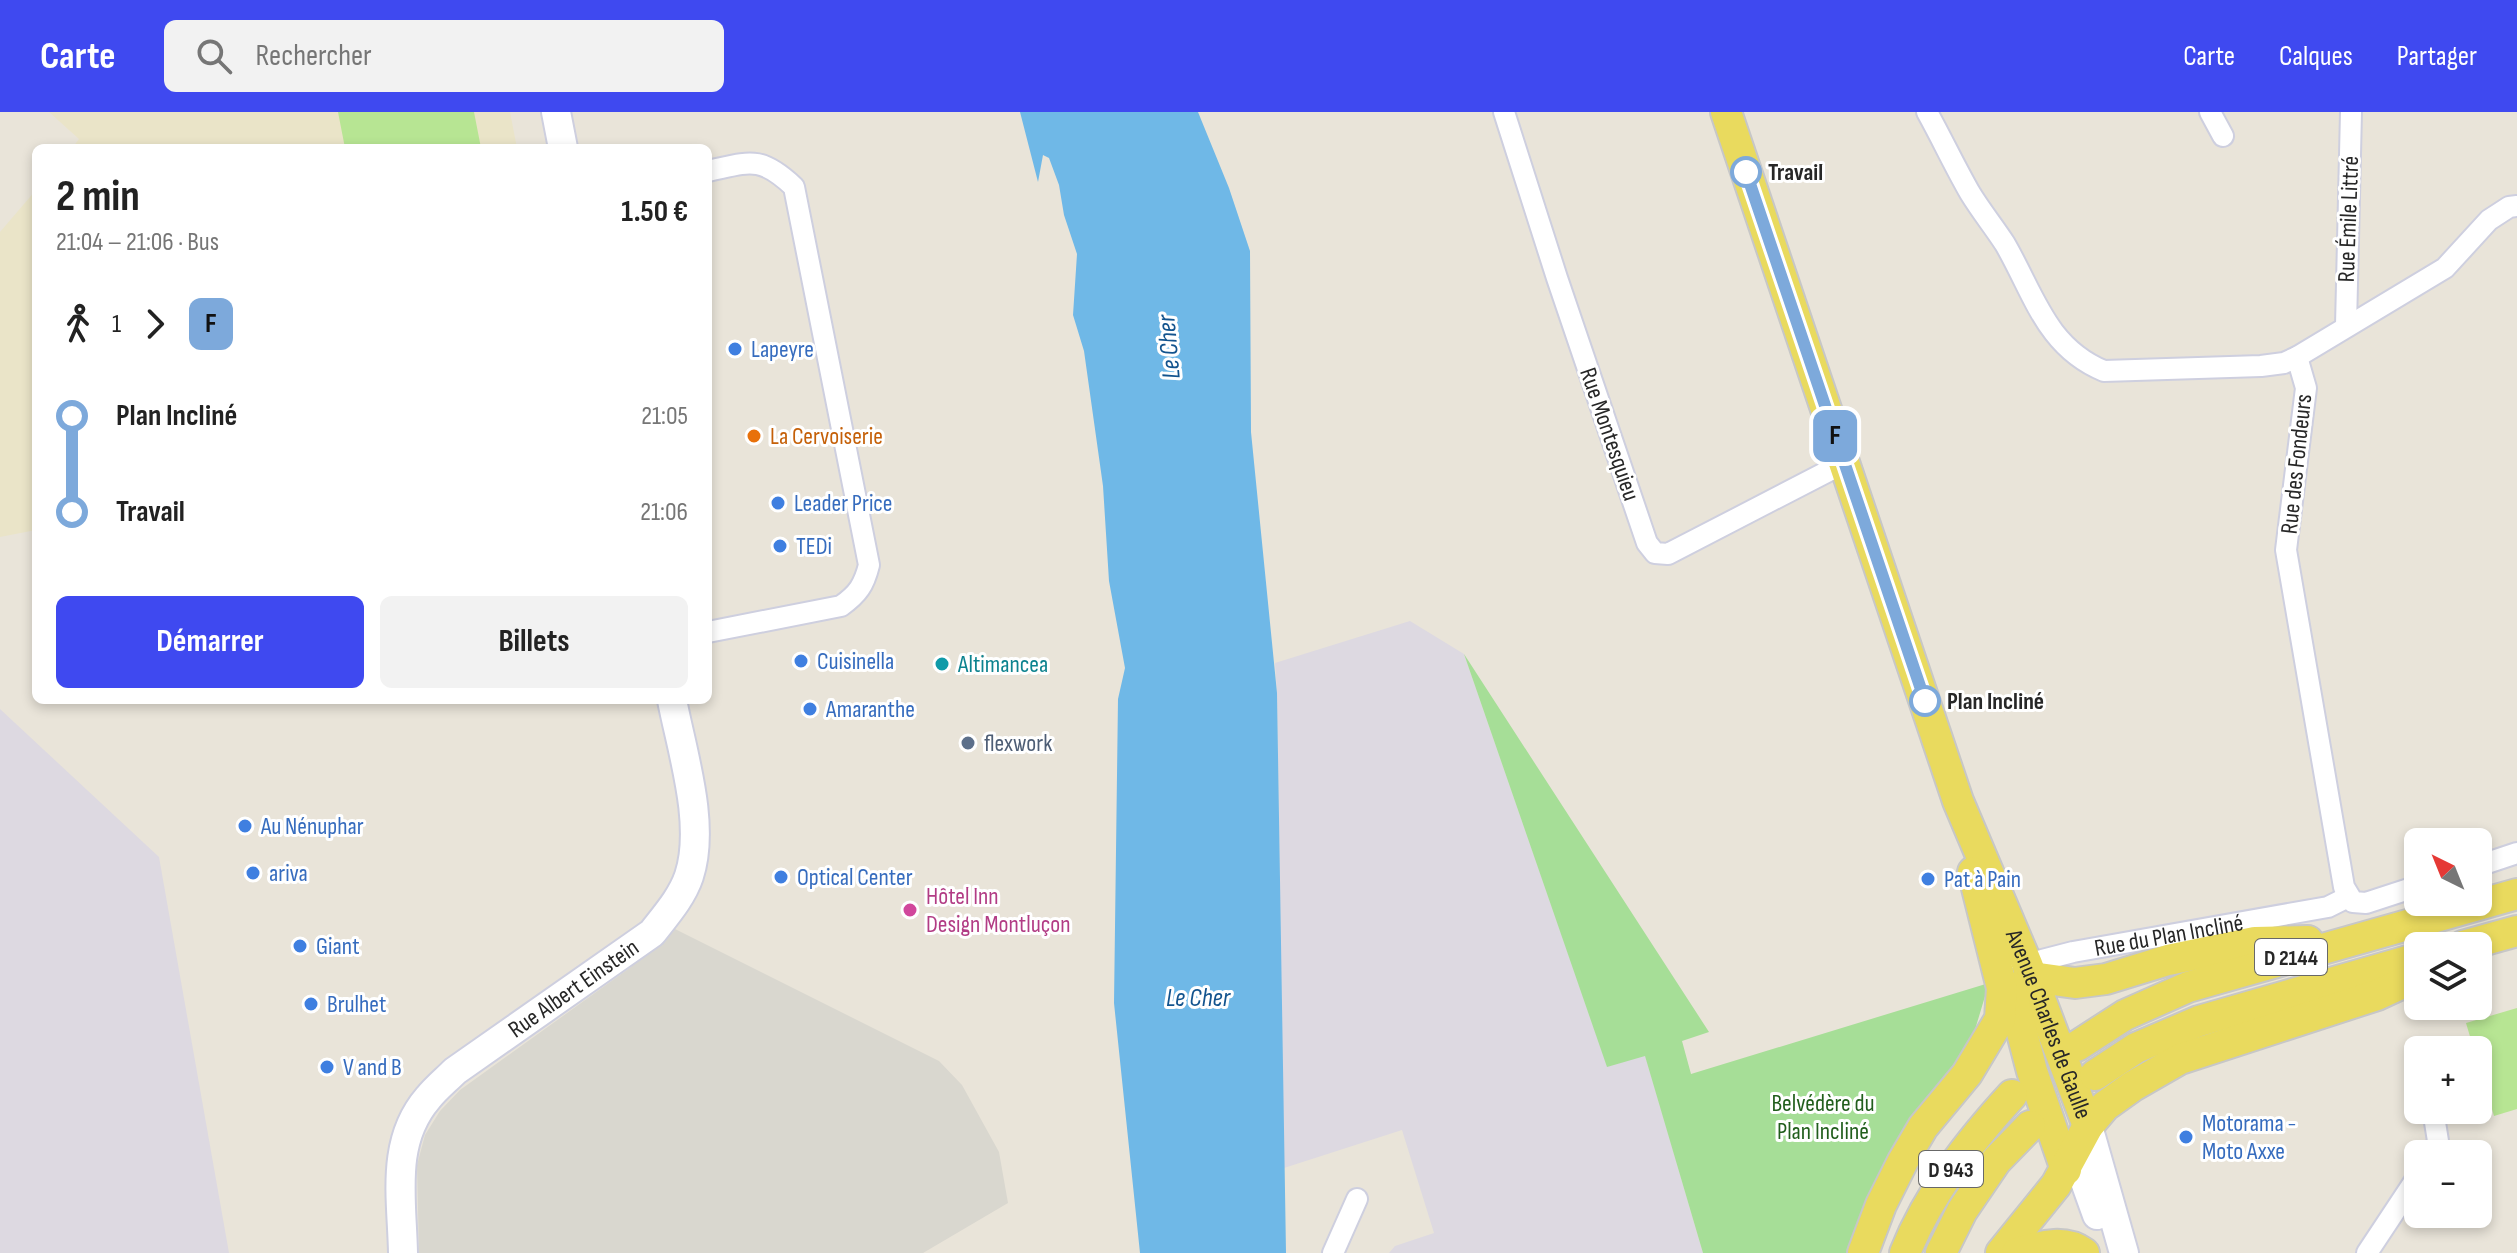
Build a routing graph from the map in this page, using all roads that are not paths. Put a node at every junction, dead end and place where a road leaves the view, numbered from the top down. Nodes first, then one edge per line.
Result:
1 (556, 112) edge
2 (1504, 112) edge
3 (1726, 112) edge
4 (1927, 112) edge
5 (2210, 112) edge
6 (2351, 112) edge
7 (2223, 136) dead end
8 (562, 144) edge
9 (712, 170) edge
10 (2517, 206) edge
11 (2346, 326) junction
12 (2297, 357) junction
13 (1844, 463) junction
14 (712, 631) edge
15 (673, 704) edge
16 (1958, 801) junction
17 (1968, 851) junction
18 (2517, 853) edge
19 (2492, 861) edge
20 (2404, 891) edge
21 (2346, 892) junction
22 (2517, 894) edge
23 (2516, 932) edge
24 (2492, 938) edge
25 (2354, 940) junction
26 (2492, 943) edge
27 (2404, 962) edge
28 (2023, 965) junction
29 (2106, 979) junction
30 (2404, 982) edge
31 (2037, 1043) junction
32 (2077, 1046) dead end
33 (1967, 1074) junction
34 (2095, 1075) dead end
35 (2012, 1095) dead end
36 (2030, 1126) dead end
37 (2083, 1131) junction
38 (2404, 1197) edge
39 (1357, 1199) dead end
40 (403, 1253) edge
41 (1333, 1253) edge
42 (1863, 1253) edge
43 (1905, 1253) edge
44 (1941, 1253) edge
45 (2001, 1253) edge
46 (2017, 1253) edge
47 (2084, 1253) edge
48 (2097, 1253) edge
49 (2112, 1253) edge
50 (2124, 1253) edge
51 (2367, 1253) edge

1 - 8 street
2 - 13 street, Rue Montesquieu
3 - 13 main road, Avenue Charles de Gaulle
4 - 12 street, Rue des Fondeurs
5 - 7 street
6 - 11 street, Rue Émile Littré
9 - 14 street
10 - 11 street
11 - 12 street
12 - 21 street, Rue des Fondeurs
13 - 16 main road, Avenue Charles de Gaulle
15 - 40 street, Rue Albert Einstein
16 - 17 main road, Avenue Charles de Gaulle
16 - 28 main road, Avenue Charles de Gaulle
17 - 28 main road
17 - 31 main road, Avenue Charles de Gaulle
17 - 33 main road
18 - 19 street
20 - 21 street
21 - 28 street, Rue du Plan Incliné
22 - 25 main road, D 2144
23 - 24 main road
23 - 26 main road
25 - 29 main road
25 - 32 main road, D 2144
27 - 34 main road, D 2144
28 - 29 main road
28 - 31 main road, Avenue Charles de Gaulle
29 - 31 main road
30 - 37 main road
31 - 33 main road
31 - 37 main road, Avenue Charles de Gaulle
31 - 37 main road
33 - 42 main road
35 - 43 main road, D 943
36 - 44 main road, D 943
37 - 45 main road
37 - 48 street, Avenue Charles de Gaulle
37 - 49 street, Avenue Charles de Gaulle
37 - 50 street, Avenue Charles de Gaulle
38 - 51 street
39 - 41 street
46 - 47 main road

